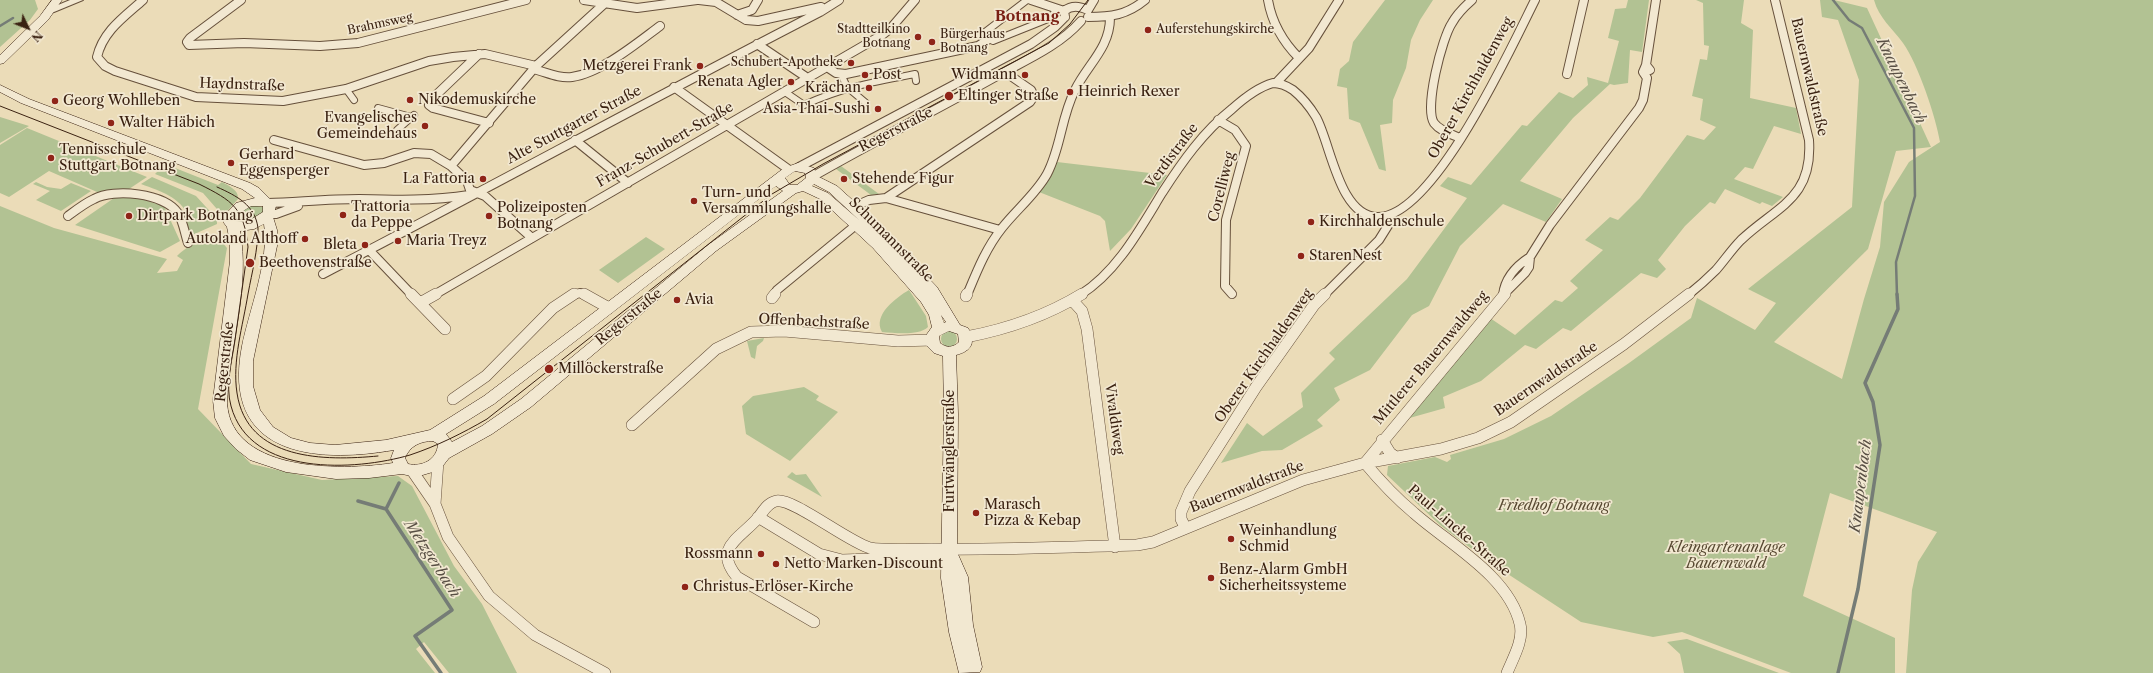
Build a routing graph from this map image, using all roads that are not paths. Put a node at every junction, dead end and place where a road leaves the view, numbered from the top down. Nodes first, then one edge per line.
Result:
1 (78, 0) edge
2 (143, 0) edge
3 (241, 0) edge
4 (526, 0) edge
5 (584, 0) edge
6 (698, 0) edge
7 (758, 0) edge
8 (915, 0) edge
9 (1027, 0) edge
10 (1031, 0) edge
11 (1077, 0) edge
12 (1094, 0) edge
13 (1145, 0) edge
14 (1268, 0) edge
15 (1339, 0) edge
16 (1472, 0) edge
17 (1535, 0) edge
18 (1584, 0) edge
19 (1656, 0) edge
20 (1775, 0) edge
21 (838, 1) edge
22 (56, 2) edge
23 (604, 4) junction
24 (1065, 11) junction
25 (737, 15) junction
26 (1086, 16) junction
27 (1110, 18) junction
28 (660, 26) dead end
29 (982, 39) junction
30 (757, 44) junction
31 (479, 54) junction
32 (1298, 58) junction
33 (0, 61) edge
34 (534, 67) junction
35 (827, 68) junction
36 (1005, 72) junction
37 (841, 74) junction
38 (1567, 74) dead end
39 (809, 79) junction
40 (916, 81) dead end
41 (1277, 82) junction
42 (674, 87) junction
43 (848, 87) junction
44 (0, 88) edge
45 (346, 89) junction
46 (785, 92) junction
47 (354, 100) dead end
48 (866, 103) dead end
49 (378, 108) dead end
50 (1218, 120) junction
51 (489, 123) junction
52 (728, 125) junction
53 (397, 130) dead end
54 (1460, 138) junction
55 (274, 140) dead end
56 (575, 140) junction
57 (451, 166) junction
58 (794, 168) junction
59 (828, 168) junction
60 (812, 177) junction
61 (779, 178) junction
62 (467, 181) junction
63 (628, 183) junction
64 (235, 184) junction
65 (828, 186) junction
66 (799, 188) junction
67 (478, 193) junction
68 (886, 198) junction
69 (455, 201) junction
70 (307, 203) junction
71 (242, 205) junction
72 (853, 207) junction
73 (269, 212) junction
74 (68, 216) dead end
75 (1387, 218) junction
76 (233, 225) junction
77 (856, 225) junction
78 (1000, 230) junction
79 (532, 238) junction
80 (188, 243) dead end
81 (370, 251) junction
82 (1530, 257) junction
83 (1515, 269) junction
84 (323, 274) dead end
85 (1525, 274) junction
86 (1508, 278) junction
87 (1517, 283) junction
88 (1232, 294) dead end
89 (1503, 295) junction
90 (966, 296) dead end
91 (772, 298) dead end
92 (1072, 300) junction
93 (420, 303) junction
94 (609, 308) junction
95 (955, 327) junction
96 (445, 329) dead end
97 (939, 329) junction
98 (966, 337) junction
99 (932, 340) junction
100 (948, 352) junction
101 (453, 399) dead end
102 (632, 425) dead end
103 (433, 435) junction
104 (1382, 440) junction
105 (409, 442) junction
106 (441, 458) junction
107 (1397, 458) junction
108 (1366, 463) junction
109 (407, 470) junction
110 (435, 504) junction
111 (758, 517) junction
112 (1185, 527) junction
113 (860, 545) junction
114 (1115, 547) junction
115 (951, 550) junction
116 (853, 561) junction
117 (814, 622) dead end
118 (605, 673) edge
119 (967, 673) edge
120 (976, 673) edge
121 (1507, 673) edge

1 - 22 street
2 - 45 street, Haydnstraße
3 - 4 street, Brahmsweg
5 - 23 street
6 - 23 street
6 - 25 street
7 - 25 street
8 - 35 street, Franz-Schubert-Straße
9 - 29 street
10 - 24 street
11 - 24 street, Regerstraße
12 - 26 street, Regerstraße
13 - 27 street
14 - 32 street
15 - 32 street
16 - 54 street
17 - 54 street, Oberer Kirchhaldenweg
18 - 38 street
19 - 82 street, Mittlerer Bauernwaldweg
20 - 107 street, Bauernwaldstraße
21 - 25 street
21 - 30 street, Alte Stuttgarter Straße
22 - 33 main road
23 - 34 street
24 - 26 street
24 - 26 street
24 - 29 street
24 - 58 street, Regerstraße
26 - 27 street
26 - 36 street, Regerstraße
27 - 78 street
28 - 34 street, Haydnstraße
29 - 37 street
30 - 39 street
30 - 42 street, Alte Stuttgarter Straße
31 - 34 street, Haydnstraße
31 - 45 street, Haydnstraße
31 - 51 street
32 - 41 street
34 - 51 street
35 - 37 street
35 - 39 street, Franz-Schubert-Straße
36 - 59 street, Regerstraße
36 - 68 street
37 - 43 street
39 - 46 street, Franz-Schubert-Straße
40 - 43 street
41 - 50 street, Verdistraße
41 - 75 street
42 - 52 street
42 - 56 street, Alte Stuttgarter Straße
43 - 46 street
43 - 48 street
44 - 64 main road
45 - 47 street
46 - 52 street, Franz-Schubert-Straße
49 - 53 street
50 - 88 street, Corelliweg
50 - 92 street, Verdistraße
51 - 57 street
52 - 58 street
52 - 63 street, Franz-Schubert-Straße
54 - 75 street, Oberer Kirchhaldenweg
55 - 57 street
56 - 63 street
56 - 67 street, Alte Stuttgarter Straße
57 - 62 street
58 - 60 main road, Schumannstraße
58 - 61 main road, Regerstraße
59 - 60 street, Regerstraße
59 - 65 street
60 - 65 main road, Schumannstraße
60 - 66 main road, Regerstraße
61 - 66 main road, Schumannstraße
61 - 94 main road, Regerstraße
62 - 67 street
62 - 69 street, Alte Stuttgarter Straße
63 - 79 street, Franz-Schubert-Straße
64 - 71 main road
64 - 73 main road
65 - 72 main road, Schumannstraße
66 - 77 main road, Schumannstraße
66 - 106 main road, Regerstraße
67 - 69 street, Alte Stuttgarter Straße
67 - 79 street
68 - 72 street
68 - 78 street
69 - 70 street
69 - 81 street, Alte Stuttgarter Straße
70 - 73 street
70 - 73 street
71 - 73 main road
71 - 76 main road
72 - 95 main road, Schumannstraße
73 - 76 main road
73 - 105 main road, Regerstraße
74 - 80 street
75 - 112 street, Oberer Kirchhaldenweg
76 - 109 main road, Regerstraße
77 - 91 street
77 - 97 main road, Schumannstraße
78 - 90 street
79 - 93 street, Franz-Schubert-Straße
81 - 84 street, Alte Stuttgarter Straße
81 - 93 street
82 - 83 street, Mittlerer Bauernwaldweg
82 - 85 street, Mittlerer Bauernwaldweg
83 - 85 street
83 - 86 street, Mittlerer Bauernwaldweg
85 - 87 street, Mittlerer Bauernwaldweg
86 - 87 street
86 - 89 street, Mittlerer Bauernwaldweg
87 - 89 street, Mittlerer Bauernwaldweg
89 - 104 street, Mittlerer Bauernwaldweg
92 - 98 street, Verdistraße
92 - 114 street, Vivaldiweg
93 - 96 street
94 - 101 street, Regerstraße
94 - 103 main road, Regerstraße
95 - 97 main road
95 - 98 main road
97 - 99 main road
98 - 100 main road
99 - 100 main road
99 - 102 street, Offenbachstraße
100 - 115 main road, Furtwänglerstraße
103 - 105 main road, Regerstraße
103 - 106 main road
104 - 107 street, Mittlerer Bauernwaldweg
104 - 108 street, Mittlerer Bauernwaldweg
105 - 109 main road
106 - 109 main road, Regerstraße
106 - 110 street
107 - 108 street, Bauernwaldstraße
108 - 112 street, Bauernwaldstraße
108 - 121 street, Paul-Lincke-Straße
109 - 110 street
110 - 118 street
111 - 113 street, Bauernwaldstraße
111 - 116 street
111 - 117 street, Bauernwaldstraße
112 - 114 street, Bauernwaldstraße
113 - 115 street, Bauernwaldstraße
113 - 116 street
114 - 115 street, Bauernwaldstraße
115 - 116 street
115 - 119 main road, Furtwänglerstraße
115 - 120 main road, Furtwänglerstraße

